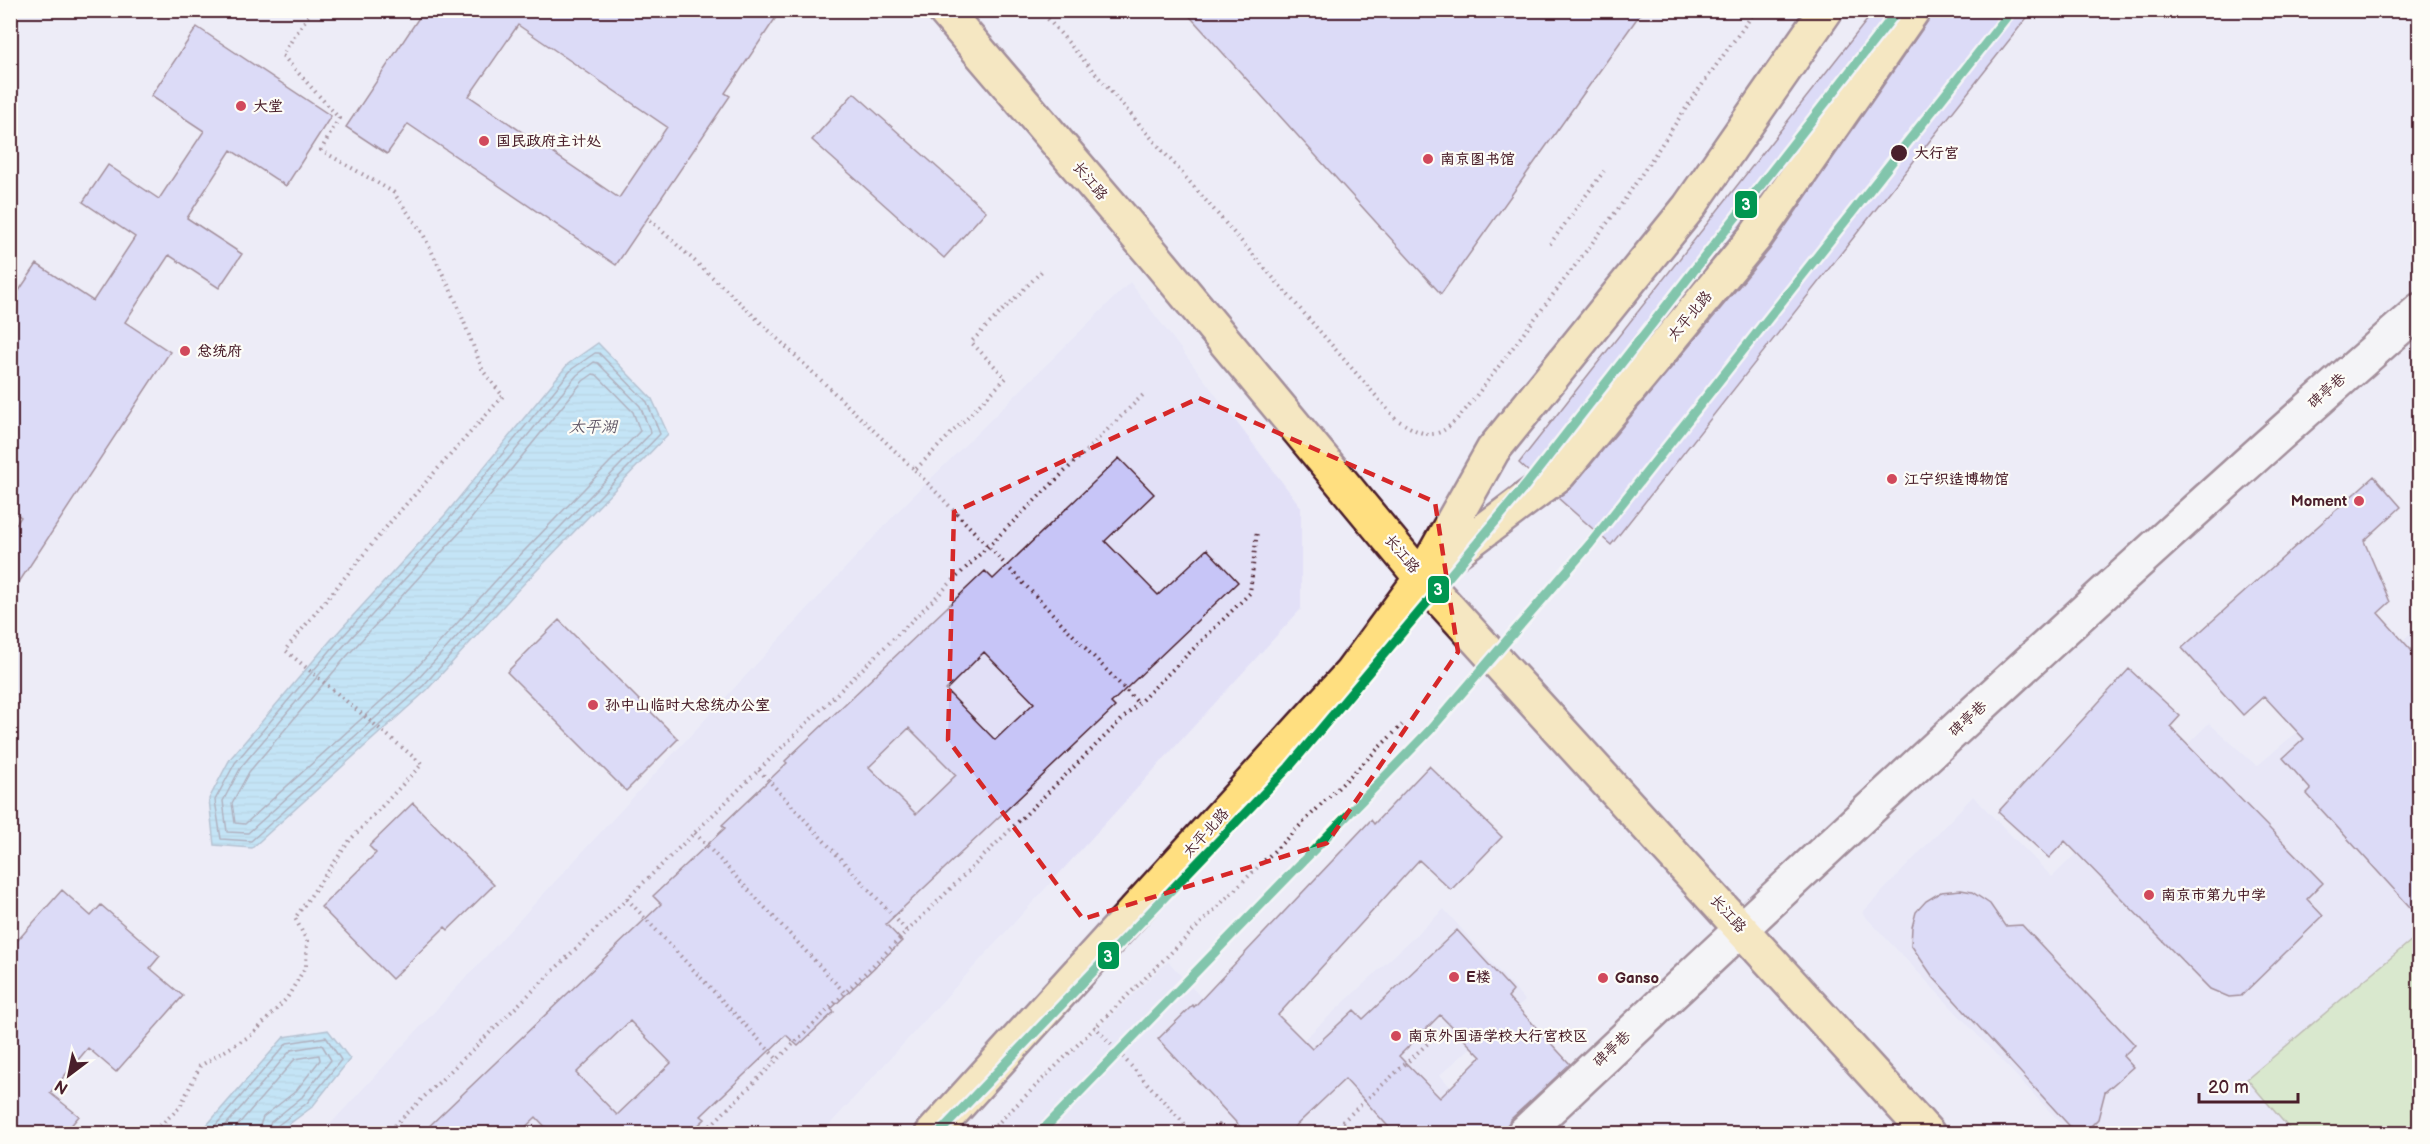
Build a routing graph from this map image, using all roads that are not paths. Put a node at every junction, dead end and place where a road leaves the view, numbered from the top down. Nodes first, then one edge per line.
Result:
1 (944, 10) edge
2 (1826, 10) edge
3 (1912, 10) edge
4 (2420, 310) edge
5 (1421, 578) junction
6 (1740, 928) junction
7 (932, 1134) edge
8 (1523, 1134) edge
9 (1928, 1134) edge

1 - 5 main road, 长江路
2 - 5 main road, 太平北路
3 - 5 main road, 太平北路
4 - 6 street, 碑亭巷
5 - 6 main road, 长江路
5 - 7 main road, 太平北路
6 - 8 street, 碑亭巷
6 - 9 main road, 长江路

